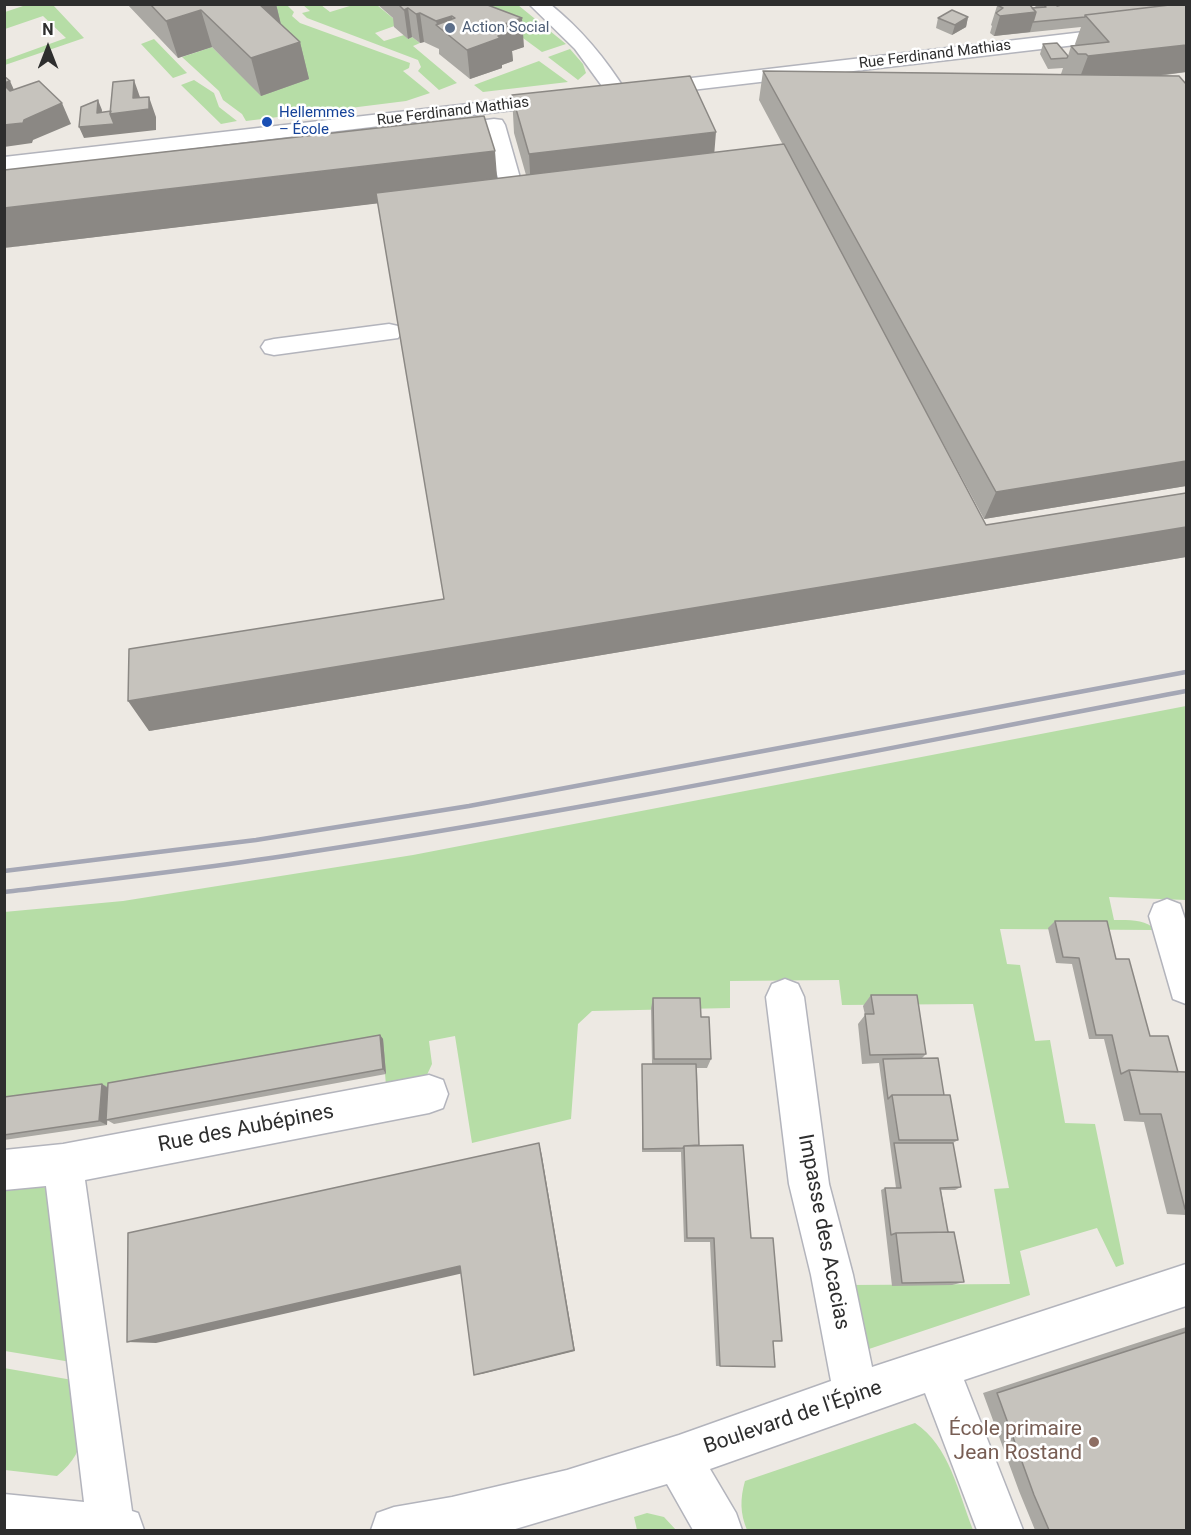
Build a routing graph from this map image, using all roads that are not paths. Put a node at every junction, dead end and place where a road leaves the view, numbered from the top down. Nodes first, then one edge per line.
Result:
1 (538, 4) edge
2 (1186, 26) edge
3 (617, 93) junction
4 (594, 95) edge
5 (572, 98) edge
6 (494, 125) dead end
7 (4, 164) edge
8 (517, 206) edge
9 (389, 332) dead end
10 (274, 347) dead end
11 (1167, 916) dead end
12 (1186, 986) edge
13 (785, 997) dead end
14 (429, 1094) dead end
15 (63, 1164) junction
16 (4, 1170) edge
17 (1186, 1285) edge
18 (937, 1367) junction
19 (856, 1395) junction
20 (678, 1458) junction
21 (4, 1517) edge
22 (116, 1530) edge
23 (394, 1530) edge
24 (719, 1530) edge
25 (1000, 1530) edge

1 - 3 street
2 - 3 street, Rue Ferdinand Mathias
3 - 4 street, Rue Ferdinand Mathias
5 - 7 street, Rue Ferdinand Mathias
6 - 8 street
9 - 10 street
11 - 12 street
13 - 19 street, Impasse des Acacias
14 - 15 street, Rue des Aubépines
15 - 16 street, Rue des Aubépines
15 - 22 street
17 - 18 street, Boulevard de l'Épine
18 - 19 street, Boulevard de l'Épine
18 - 25 street
19 - 20 street, Boulevard de l'Épine
20 - 23 street, Boulevard de l'Épine
20 - 24 street
21 - 22 street

